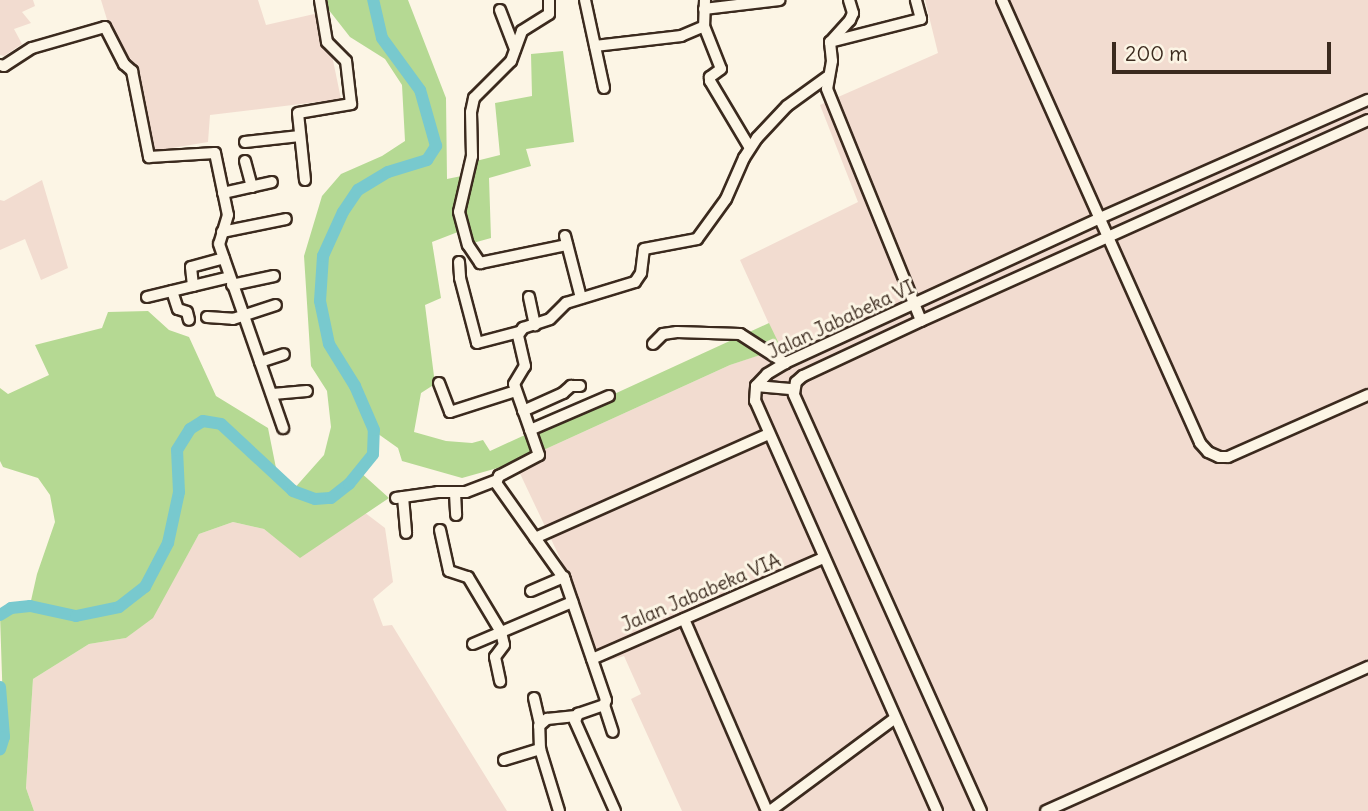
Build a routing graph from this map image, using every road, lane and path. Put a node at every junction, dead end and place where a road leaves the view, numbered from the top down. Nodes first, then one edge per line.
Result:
1 (320, 0) edge
2 (549, 0) edge
3 (585, 0) edge
4 (779, 0) edge
5 (849, 0) edge
6 (916, 0) edge
7 (1002, 0) edge
8 (704, 4) edge
9 (500, 10) dead end
10 (704, 26) junction
11 (830, 42) junction
12 (595, 46) junction
13 (515, 49) junction
14 (0, 65) edge
15 (827, 77) junction
16 (604, 88) dead end
17 (1368, 100) edge
18 (1368, 120) edge
19 (300, 136) junction
20 (245, 142) dead end
21 (750, 148) junction
22 (245, 161) dead end
23 (305, 180) dead end
24 (272, 182) dead end
25 (252, 187) junction
26 (223, 193) junction
27 (1101, 218) junction
28 (286, 219) dead end
29 (222, 232) junction
30 (1109, 237) junction
31 (224, 258) junction
32 (459, 262) dead end
33 (274, 276) dead end
34 (231, 281) junction
35 (193, 286) junction
36 (172, 291) junction
37 (147, 297) dead end
38 (529, 297) dead end
39 (581, 298) junction
40 (914, 304) junction
41 (275, 305) dead end
42 (244, 315) junction
43 (207, 317) dead end
44 (189, 320) dead end
45 (921, 321) junction
46 (535, 325) junction
47 (519, 332) junction
48 (653, 344) dead end
49 (284, 354) dead end
50 (260, 362) junction
51 (785, 363) junction
52 (439, 383) dead end
53 (580, 386) dead end
54 (756, 386) junction
55 (307, 390) dead end
56 (793, 390) junction
57 (516, 391) junction
58 (273, 394) junction
59 (1368, 395) edge
60 (609, 396) dead end
61 (523, 411) junction
62 (283, 428) dead end
63 (531, 432) junction
64 (769, 434) junction
65 (495, 481) junction
66 (455, 493) junction
67 (456, 515) dead end
68 (440, 530) dead end
69 (406, 533) dead end
70 (535, 538) junction
71 (823, 558) junction
72 (564, 577) junction
73 (531, 591) dead end
74 (572, 602) junction
75 (684, 619) junction
76 (501, 632) junction
77 (473, 644) dead end
78 (592, 659) junction
79 (1368, 667) edge
80 (500, 681) dead end
81 (534, 698) dead end
82 (604, 705) junction
83 (576, 716) junction
84 (895, 718) junction
85 (540, 723) junction
86 (614, 732) dead end
87 (540, 749) junction
88 (504, 760) dead end
89 (559, 811) edge
90 (615, 811) edge
91 (769, 811) edge
92 (937, 811) edge
93 (981, 811) edge
94 (1046, 811) edge

1 - 19 street
2 - 13 street
3 - 12 street
4 - 8 street
5 - 11 street
6 - 11 street
7 - 27 street
8 - 10 street
9 - 13 street
10 - 12 street
10 - 21 street
11 - 15 street
12 - 16 street
13 - 39 street
14 - 26 street
15 - 21 street
15 - 40 street
17 - 27 street, Jalan Jababeka VI
18 - 30 street, Jalan Jababeka VI
19 - 20 street
19 - 23 street
21 - 39 street
22 - 25 street
24 - 25 street
25 - 26 street
26 - 29 street
27 - 30 street
27 - 40 street, Jalan Jababeka VI
28 - 29 street
29 - 31 street
30 - 45 street, Jalan Jababeka VI
30 - 59 street
31 - 34 street
31 - 35 street
32 - 47 street
33 - 34 street
34 - 35 street
34 - 42 street
35 - 36 street
36 - 37 street
36 - 44 street
38 - 46 street
39 - 46 street
40 - 45 street
40 - 51 street, Jalan Jababeka VI
41 - 42 street
42 - 43 street
42 - 50 street
45 - 56 street, Jalan Jababeka VI
46 - 47 street
47 - 57 street
48 - 51 street
49 - 50 street
50 - 58 street
51 - 54 street, Jalan Jababeka VI
52 - 57 street
53 - 61 street
54 - 56 street
54 - 64 street, Jalan Jababeka VI
55 - 58 street
56 - 93 street
57 - 61 street
58 - 62 street
60 - 63 street
61 - 63 street
63 - 65 street
64 - 70 street
64 - 71 street, Jalan Jababeka VI
65 - 66 street
65 - 70 street
66 - 67 street
66 - 69 street
68 - 76 street
70 - 72 street
71 - 75 street, Jalan Jababeka VIA
71 - 84 street, Jalan Jababeka VI
72 - 73 street
72 - 74 street
74 - 76 street
74 - 78 street
75 - 78 street, Jalan Jababeka VIA
75 - 91 street
76 - 77 street
76 - 80 street
78 - 82 street
79 - 94 street
81 - 85 street
82 - 83 street
82 - 86 street
83 - 85 street
83 - 90 street
84 - 91 street
84 - 92 street, Jalan Jababeka VI
85 - 87 street
87 - 88 street
87 - 89 street

